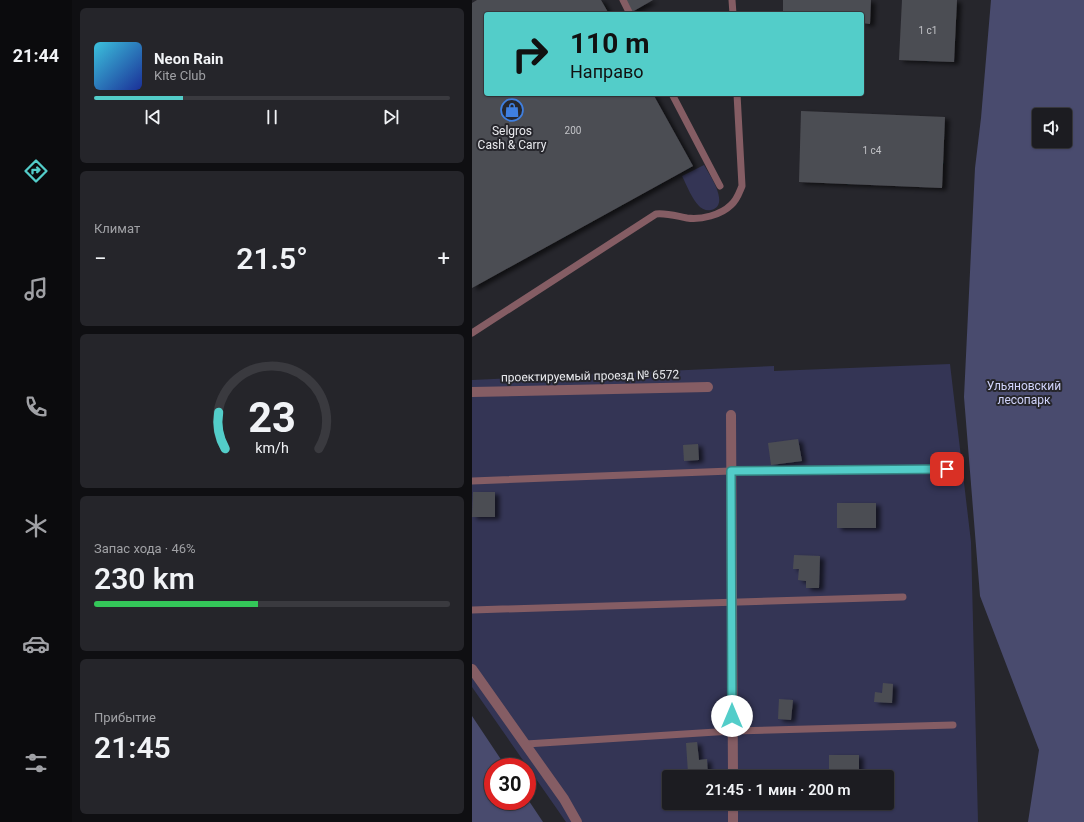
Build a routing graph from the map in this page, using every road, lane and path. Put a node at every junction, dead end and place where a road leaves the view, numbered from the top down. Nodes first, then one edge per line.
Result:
1 (623, 0) edge
2 (732, 0) edge
3 (629, 12) edge
4 (733, 12) edge
5 (673, 96) edge
6 (737, 96) edge
7 (720, 186) dead end
8 (472, 333) edge
9 (708, 387) dead end
10 (472, 392) edge
11 (731, 414) dead end
12 (947, 469) dead end
13 (731, 471) junction
14 (472, 481) edge
15 (903, 597) dead end
16 (732, 603) junction
17 (472, 610) edge
18 (472, 669) edge
19 (953, 725) dead end
20 (732, 731) junction
21 (526, 744) junction
22 (733, 770) edge
23 (733, 810) edge
24 (577, 822) edge
25 (733, 822) edge

1 - 3 lane
2 - 4 lane
5 - 7 lane
6 - 8 lane
9 - 10 street, проектируемый проезд № 6572
11 - 13 street
12 - 13 lane
13 - 14 lane
13 - 16 street
15 - 16 lane
16 - 17 lane
16 - 20 street
18 - 21 street
19 - 20 lane
20 - 21 lane
20 - 22 street
21 - 24 street
23 - 25 street

